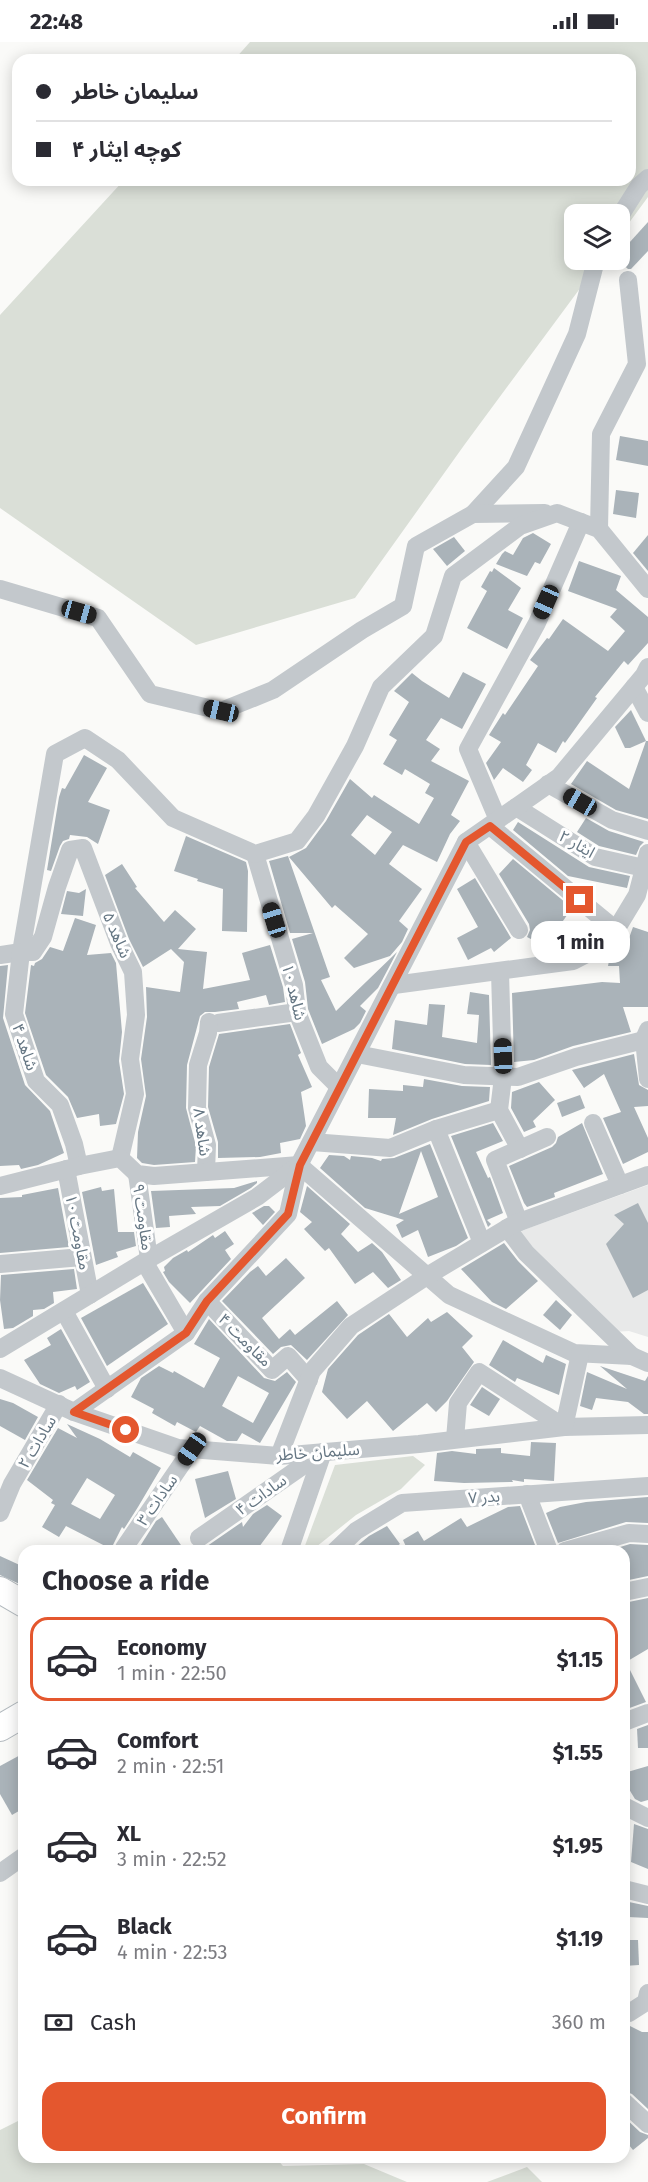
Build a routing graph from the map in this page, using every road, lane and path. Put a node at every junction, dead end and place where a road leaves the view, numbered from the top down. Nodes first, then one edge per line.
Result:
1 (648, 178) edge
2 (628, 204) edge
3 (593, 270) edge
4 (628, 280) dead end
5 (556, 513) junction
6 (473, 514) junction
7 (581, 522) junction
8 (599, 529) junction
9 (0, 589) edge
10 (648, 589) edge
11 (648, 667) edge
12 (634, 687) junction
13 (648, 713) edge
14 (548, 784) junction
15 (516, 807) junction
16 (494, 823) junction
17 (648, 831) edge
18 (466, 842) junction
19 (255, 854) junction
20 (646, 860) edge
21 (519, 930) dead end
22 (616, 930) junction
23 (21, 952) junction
24 (0, 955) edge
25 (500, 972) junction
26 (394, 985) junction
27 (297, 1012) junction
28 (647, 1036) edge
29 (357, 1054) junction
30 (503, 1077) junction
31 (648, 1079) edge
32 (339, 1087) junction
33 (499, 1110) junction
34 (593, 1123) dead end
35 (436, 1129) junction
36 (547, 1137) dead end
37 (312, 1142) junction
38 (520, 1149) junction
39 (120, 1158) junction
40 (300, 1165) junction
41 (72, 1168) junction
42 (206, 1172) junction
43 (137, 1174) junction
44 (648, 1174) edge
45 (620, 1185) junction
46 (0, 1186) edge
47 (513, 1225) junction
48 (482, 1243) junction
49 (82, 1257) junction
50 (147, 1261) junction
51 (0, 1264) edge
52 (427, 1276) junction
53 (90, 1295) junction
54 (207, 1301) junction
55 (64, 1311) junction
56 (186, 1333) junction
57 (0, 1349) edge
58 (580, 1354) junction
59 (640, 1360) edge
60 (0, 1378) edge
61 (309, 1380) junction
62 (107, 1389) junction
63 (67, 1408) junction
64 (648, 1425) edge
65 (564, 1427) junction
66 (455, 1440) junction
67 (192, 1449) junction
68 (323, 1452) junction
69 (279, 1456) junction
70 (648, 1486) edge
71 (527, 1494) junction
72 (0, 1513) edge
73 (648, 1534) edge
74 (199, 1538) dead end
75 (126, 1545) edge
76 (292, 1545) edge
77 (341, 1545) edge
78 (547, 1545) edge
79 (586, 1545) edge
80 (648, 1587) edge
81 (0, 1590) edge
82 (630, 1591) edge
83 (18, 1600) edge
84 (648, 1713) edge
85 (18, 1717) edge
86 (630, 1720) edge
87 (0, 1728) edge
88 (18, 1860) edge
89 (0, 1873) edge
90 (630, 1890) edge
91 (648, 1895) edge
92 (648, 1993) edge
93 (630, 2012) edge
94 (630, 2108) edge
95 (648, 2124) edge

1 - 2 street
3 - 6 street
4 - 8 street
5 - 6 street
5 - 7 street
5 - 19 street
6 - 9 street
7 - 8 street
7 - 16 street
8 - 10 street
11 - 12 street
12 - 13 street
12 - 14 street
14 - 15 street
14 - 17 street
15 - 16 street
15 - 20 street, ایثار ۲
16 - 18 street
16 - 22 street
18 - 21 street
18 - 26 street
19 - 23 street, شاهد ۴
19 - 27 street, شاهد ۱۰
20 - 22 street
22 - 25 street
23 - 24 street
23 - 39 street, شاهد ۵
23 - 41 street, شاهد ۴
25 - 26 street
25 - 30 street
26 - 29 street
27 - 32 street, شاهد ۱۰
27 - 42 street, شاهد ۸
28 - 30 street
28 - 31 street
29 - 30 street
29 - 32 street
30 - 33 street
32 - 37 street
33 - 35 street
33 - 38 street
34 - 45 street
35 - 37 street
35 - 48 street
36 - 38 street
37 - 40 street
38 - 47 street
39 - 41 street
39 - 43 street
40 - 42 street
40 - 50 street
40 - 52 street
40 - 54 street
41 - 46 street
41 - 49 street, مقاومت ۱۰
42 - 43 street
43 - 50 street, مقاومت ۹
44 - 45 street
45 - 47 street
47 - 48 street
47 - 59 street
48 - 52 street
49 - 51 street
49 - 53 street, مقاومت ۱۰
50 - 53 street
50 - 56 street
52 - 58 street
52 - 61 street
53 - 55 street
54 - 56 street
54 - 61 street, مقاومت ۴
55 - 57 street
55 - 62 street
56 - 62 street
58 - 59 street
58 - 65 street
60 - 63 street, سلیمان خاطر
61 - 69 street
62 - 63 street
63 - 67 street, سلیمان خاطر
63 - 72 street, سادات ۲
64 - 65 street, سلیمان خاطر
65 - 66 street, سلیمان خاطر
65 - 66 street
66 - 68 street, سلیمان خاطر
67 - 69 street, سلیمان خاطر
67 - 75 street, سادات ۳
68 - 69 street, سلیمان خاطر
68 - 74 street, سادات ۴
68 - 76 street
70 - 71 street, بدر ۷
71 - 77 street, بدر ۷
71 - 78 street
73 - 79 street
80 - 82 street
81 - 83 street
84 - 86 street
85 - 87 street
88 - 89 street
90 - 91 street
92 - 93 street
94 - 95 street

